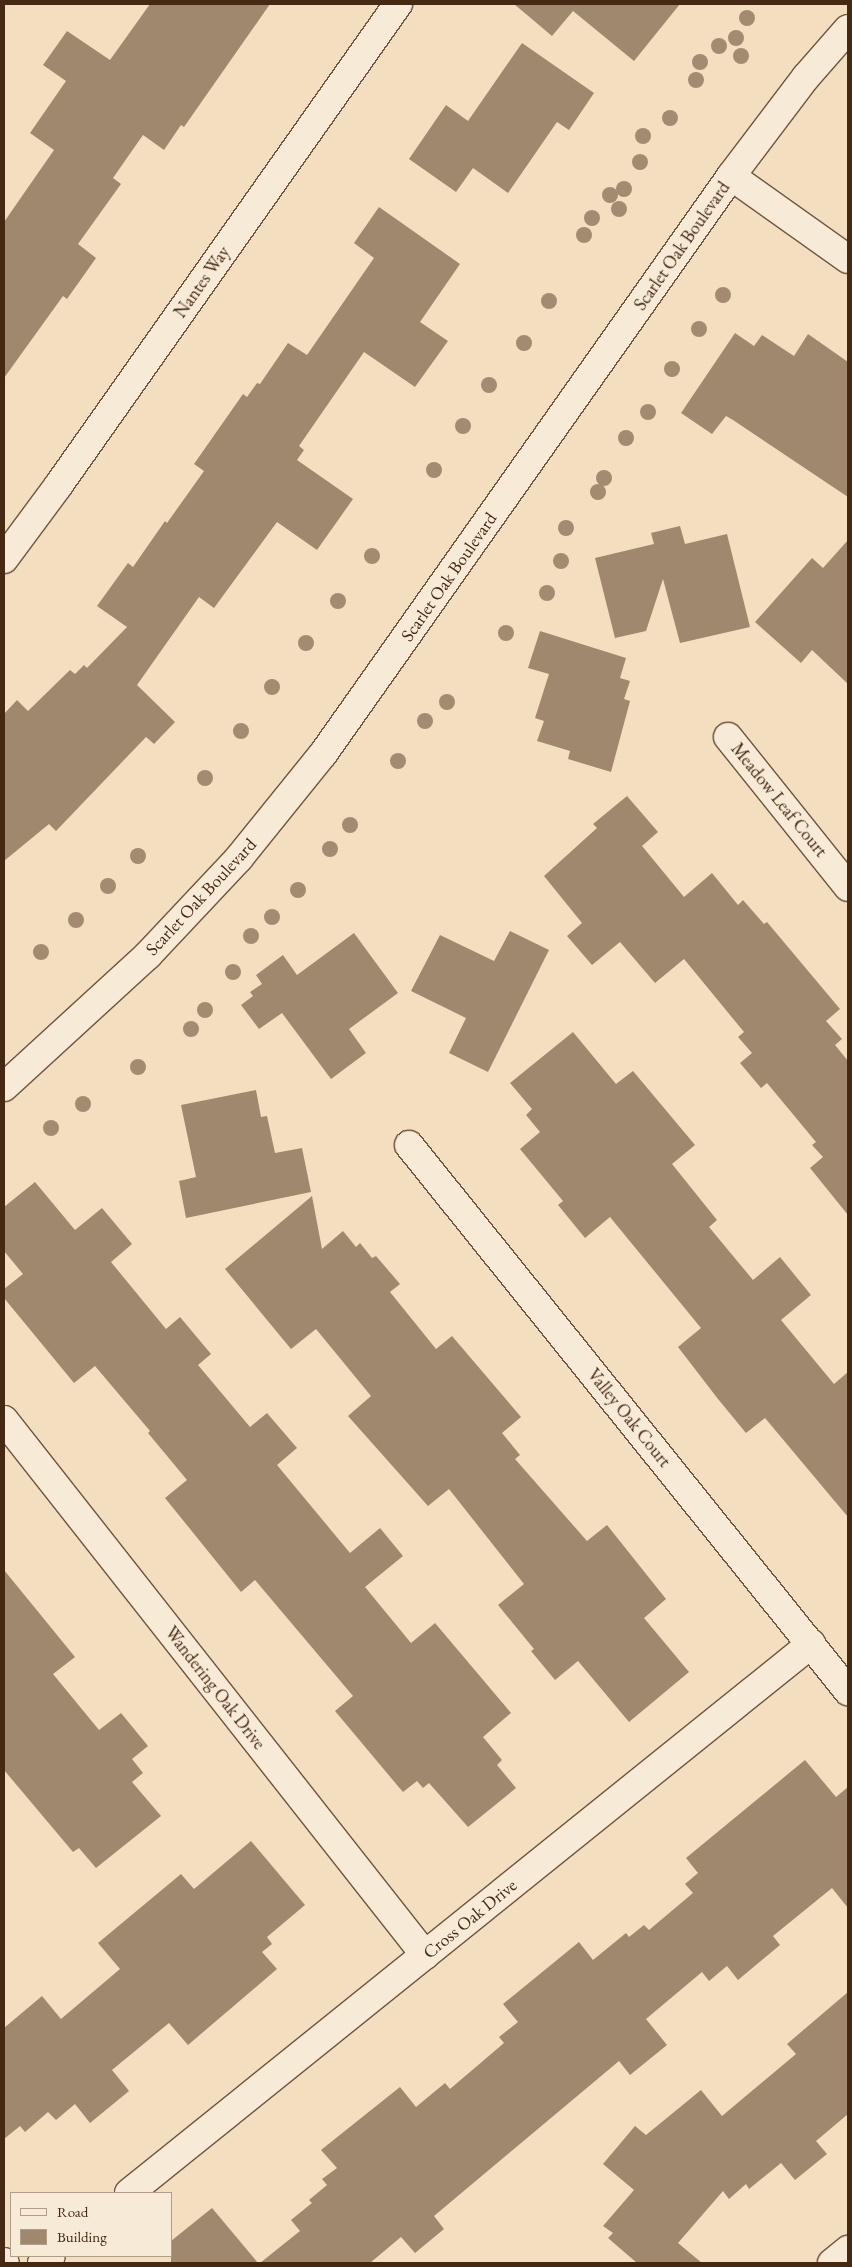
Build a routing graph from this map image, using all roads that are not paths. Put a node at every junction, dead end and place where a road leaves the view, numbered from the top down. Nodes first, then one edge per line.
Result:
1 (398, 4) edge
2 (848, 28) edge
3 (731, 176) junction
4 (848, 259) edge
5 (4, 558) edge
6 (728, 737) dead end
7 (848, 887) edge
8 (4, 1087) edge
9 (409, 1145) dead end
10 (4, 1420) edge
11 (811, 1644) junction
12 (848, 1691) edge
13 (425, 1955) junction
14 (130, 2192) edge
15 (848, 2250) edge
16 (832, 2263) edge

1 - 5 street, Nantes Way
2 - 3 street, Scarlet Oak Boulevard
3 - 4 street
3 - 8 street, Scarlet Oak Boulevard
6 - 7 street, Meadow Leaf Court
9 - 11 street, Valley Oak Court
10 - 13 street, Wandering Oak Drive
11 - 12 street, Valley Oak Court
11 - 13 street, Cross Oak Drive
13 - 14 street, Cross Oak Drive
15 - 16 street

